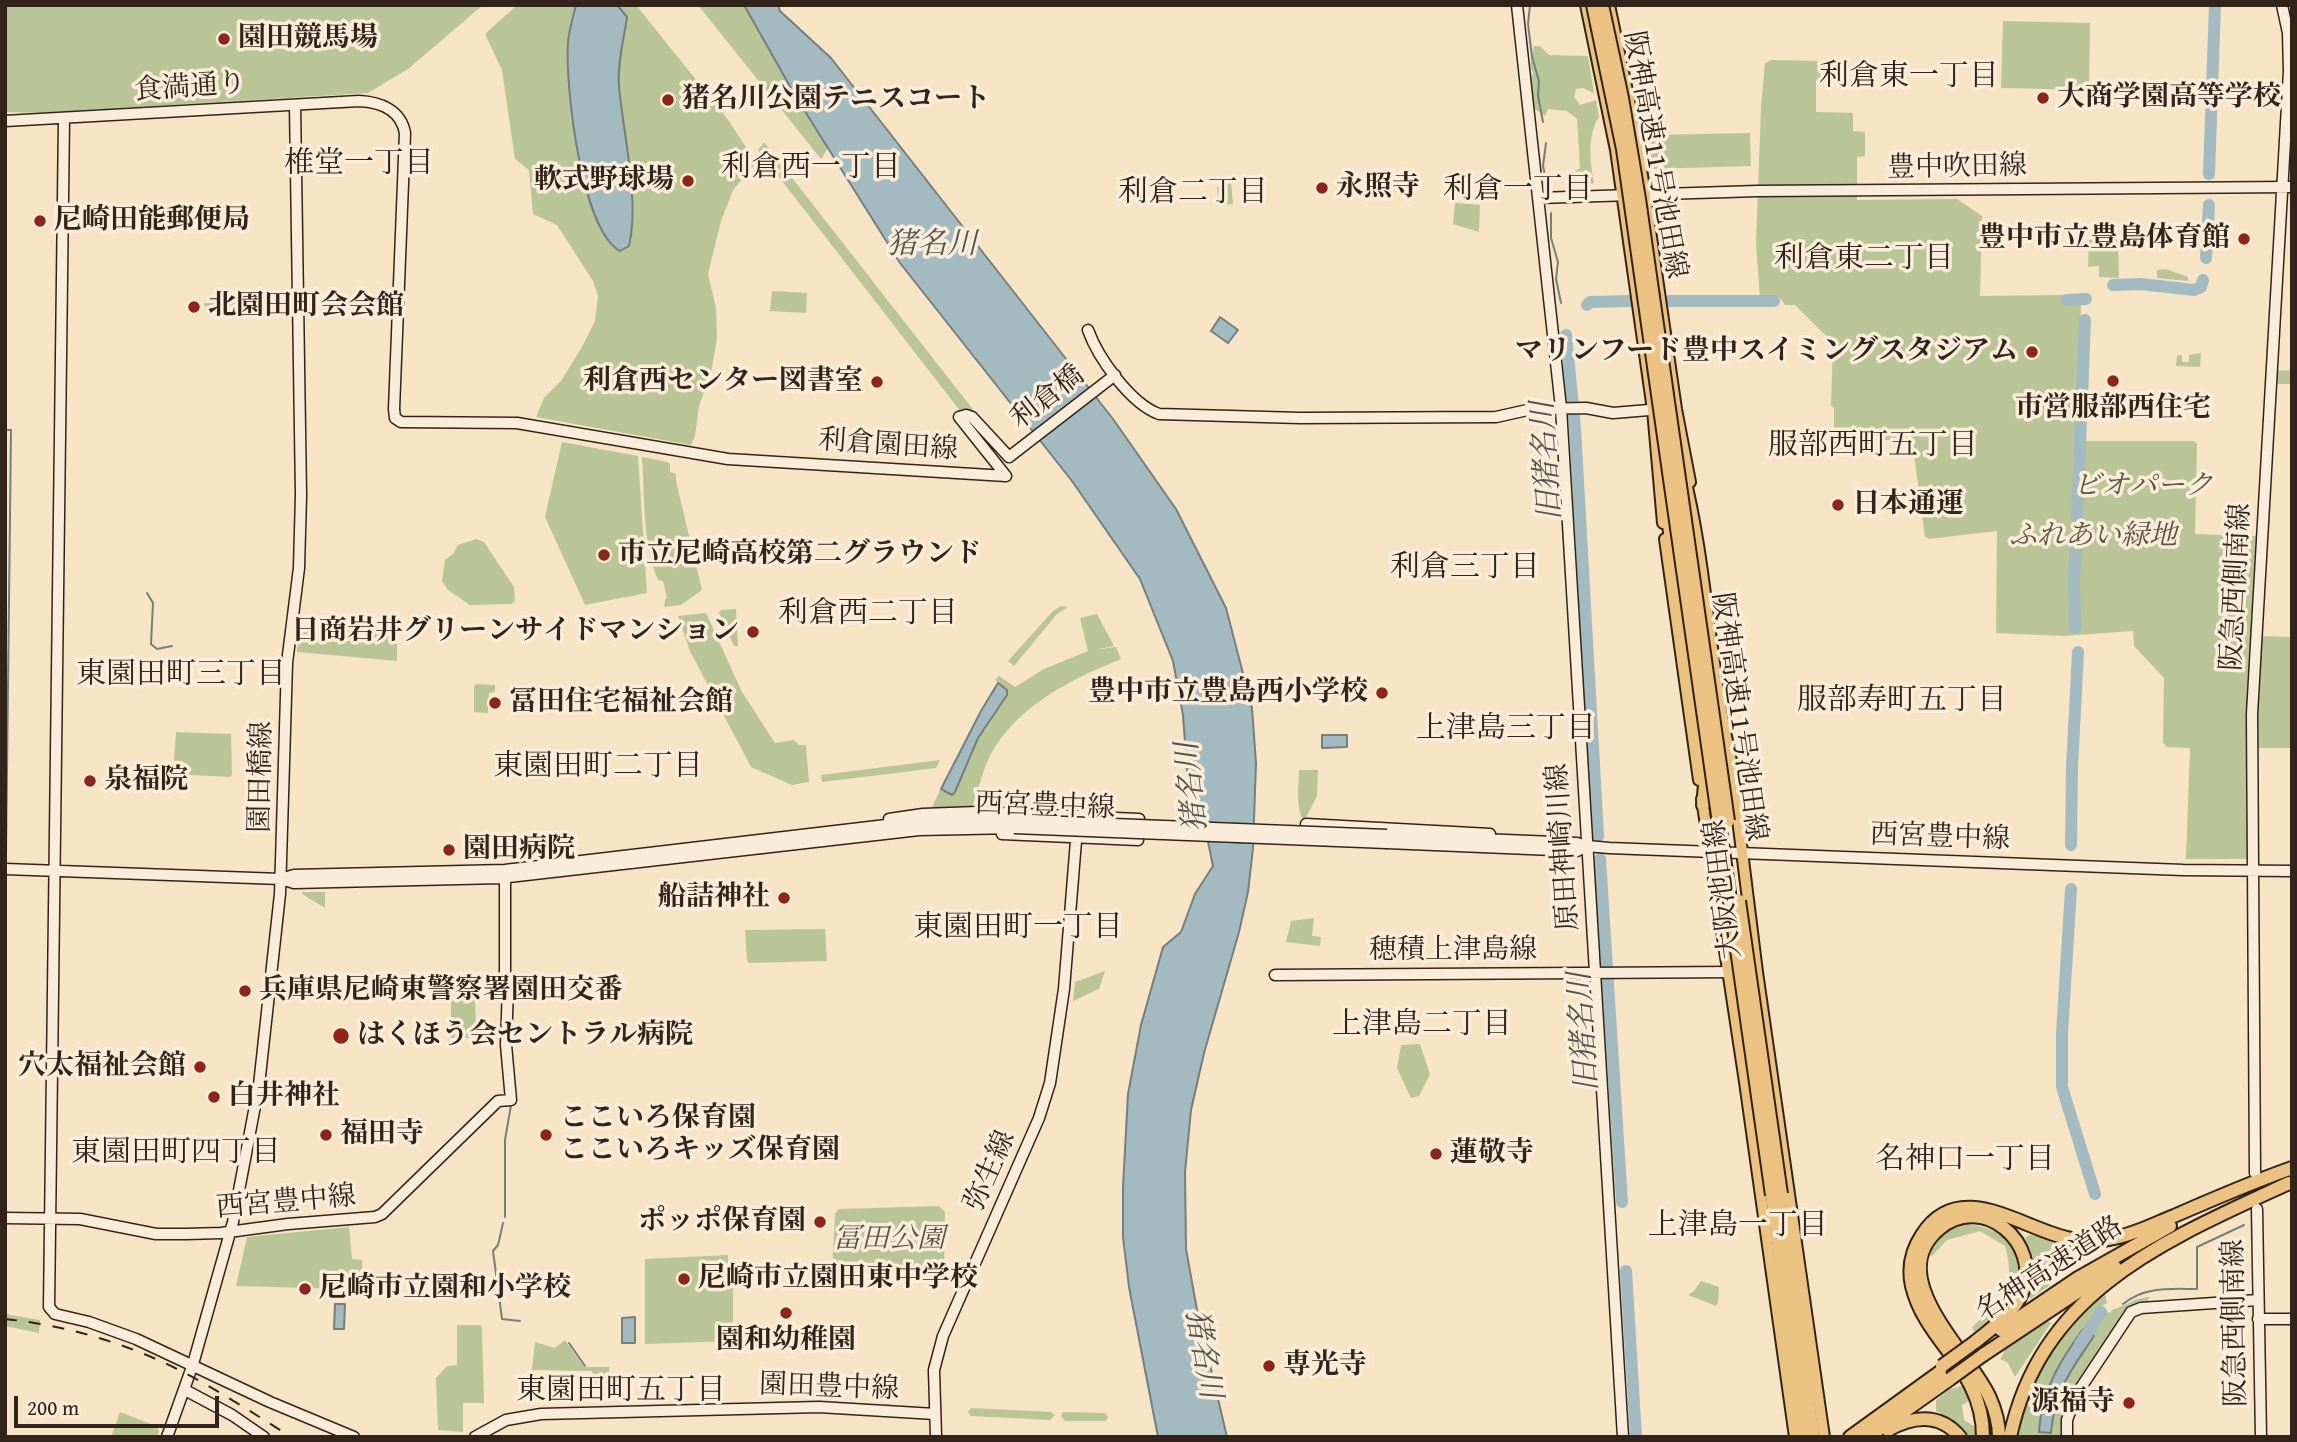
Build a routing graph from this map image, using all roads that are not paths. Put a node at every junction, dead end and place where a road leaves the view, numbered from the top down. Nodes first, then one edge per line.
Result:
1 (1517, 5) edge
2 (1586, 5) edge
3 (1593, 5) edge
4 (1602, 5) edge
5 (1609, 5) edge
6 (2282, 5) edge
7 (295, 105) junction
8 (64, 119) junction
9 (5, 121) edge
10 (2287, 187) edge
11 (1646, 194) junction
12 (1622, 195) junction
13 (1538, 198) junction
14 (1088, 330) dead end
15 (1112, 377) junction
16 (1656, 405) junction
17 (1564, 408) junction
18 (1676, 409) junction
19 (1672, 428) junction
20 (626, 442) joint
21 (1009, 457) joint
22 (1729, 755) junction
23 (1703, 806) junction
24 (1078, 816) junction
25 (1139, 819) dead end
26 (1014, 824) junction
27 (1306, 824) dead end
28 (851, 829) junction
29 (875, 835) junction
30 (1075, 837) junction
31 (1387, 839) junction
32 (1138, 840) dead end
33 (1505, 840) junction
34 (1587, 846) junction
35 (1709, 852) junction
36 (1743, 853) junction
37 (5, 869) edge
38 (55, 870) junction
39 (2252, 872) junction
40 (2292, 872) edge
41 (505, 874) junction
42 (281, 879) junction
43 (1598, 972) junction
44 (1728, 972) junction
45 (1757, 972) junction
46 (1275, 975) dead end
47 (2255, 1173) dead end
48 (2291, 1176) edge
49 (1776, 1195) junction
50 (2257, 1209) dead end
51 (5, 1218) edge
52 (50, 1218) junction
53 (231, 1231) junction
54 (2258, 1300) junction
55 (2258, 1319) junction
56 (2292, 1319) edge
57 (1978, 1348) junction
58 (193, 1364) junction
59 (1945, 1371) junction
60 (185, 1390) junction
61 (935, 1414) junction
62 (167, 1437) edge
63 (264, 1437) edge
64 (354, 1437) edge
65 (475, 1437) edge
66 (936, 1437) edge
67 (1623, 1437) edge
68 (1795, 1437) edge
69 (1804, 1437) edge
70 (1813, 1437) edge
71 (1824, 1437) edge
72 (1850, 1437) edge
73 (1868, 1437) edge
74 (1877, 1437) edge
75 (1960, 1437) edge
76 (1983, 1437) edge
77 (1999, 1437) edge
78 (2010, 1437) edge
79 (2067, 1437) edge
80 (2261, 1437) edge

1 - 13 street, 原田神崎川線
2 - 12 main road, 大阪池田線
3 - 16 highway, 阪神高速11号池田線, bridge
4 - 19 highway, 阪神高速11号池田線, bridge
5 - 11 main road, 大阪池田線
6 - 10 street, 阪急西側南線
7 - 8 street, 食満通り
7 - 20 street, 食満通り
7 - 42 street, 園田橋線
8 - 9 street, 食満通り
8 - 38 street
10 - 11 street, 豊中吹田線
10 - 39 street, 阪急西側南線
11 - 12 street, 豊中吹田線
11 - 18 main road, 大阪池田線
12 - 13 street, 豊中吹田線
12 - 16 main road, 大阪池田線
13 - 17 street, 原田神崎川線
14 - 15 street
15 - 17 street
15 - 21 street, 利倉橋
16 - 17 street
16 - 18 street
16 - 23 main road, 大阪池田線
16 - 23 highway, bridge
16 - 49 highway, 阪神高速11号池田線, bridge
17 - 34 street, 原田神崎川線
18 - 22 main road, 大阪池田線
19 - 22 highway, bridge
19 - 49 highway, 阪神高速11号池田線, bridge
20 - 21 street, 利倉園田線
22 - 36 main road, 大阪池田線
23 - 35 main road, 大阪池田線
24 - 25 street
24 - 28 street
24 - 30 street, 弥生線
26 - 28 street, 西宮豊中線
26 - 29 street, 西宮豊中線
26 - 31 street, 西宮豊中線, bridge
27 - 33 street
28 - 41 street, 西宮豊中線
29 - 30 street
29 - 41 street, 西宮豊中線
30 - 32 street
30 - 61 street, 弥生線
31 - 33 street, 西宮豊中線
31 - 34 street, 西宮豊中線
33 - 34 street, 西宮豊中線
34 - 35 street, 西宮豊中線
34 - 43 street, 原田神崎川線
35 - 36 street, 西宮豊中線
35 - 44 main road, 大阪池田線
36 - 39 street, 西宮豊中線
36 - 45 main road, 大阪池田線
37 - 38 street, 西宮豊中線
38 - 42 street, 西宮豊中線
38 - 52 street
39 - 40 street, 西宮豊中線
39 - 47 street, 阪急西側南線
41 - 42 street, 西宮豊中線
41 - 53 street, 西宮豊中線
42 - 53 street, 園田橋線
43 - 44 street, 穂積上津島線
43 - 46 street, 穂積上津島線
43 - 67 street, 原田神崎川線
44 - 45 street, 穂積上津島線
44 - 68 main road, 大阪池田線
45 - 71 main road, 大阪池田線
48 - 57 highway, 名神高速道路
48 - 76 highway
48 - 78 highway
49 - 69 highway, 阪神高速11号池田線
49 - 70 highway, 阪神高速11号池田線
50 - 54 street, 阪急西側南線
51 - 52 street, 西宮豊中線
52 - 53 street, 西宮豊中線
52 - 58 street
53 - 58 street, 園田橋線
54 - 55 street, 阪急西側南線
54 - 79 street
55 - 56 street
55 - 80 street, 阪急西側南線
57 - 59 highway, 名神高速道路, bridge
57 - 77 highway
58 - 60 street, 園田橋線
58 - 64 street
59 - 72 highway, 名神高速道路
59 - 73 highway, 名神高速道路
60 - 62 street, 園田橋線
60 - 63 street
61 - 65 street, 園田豊中線
61 - 66 street, 弥生線
74 - 75 highway

